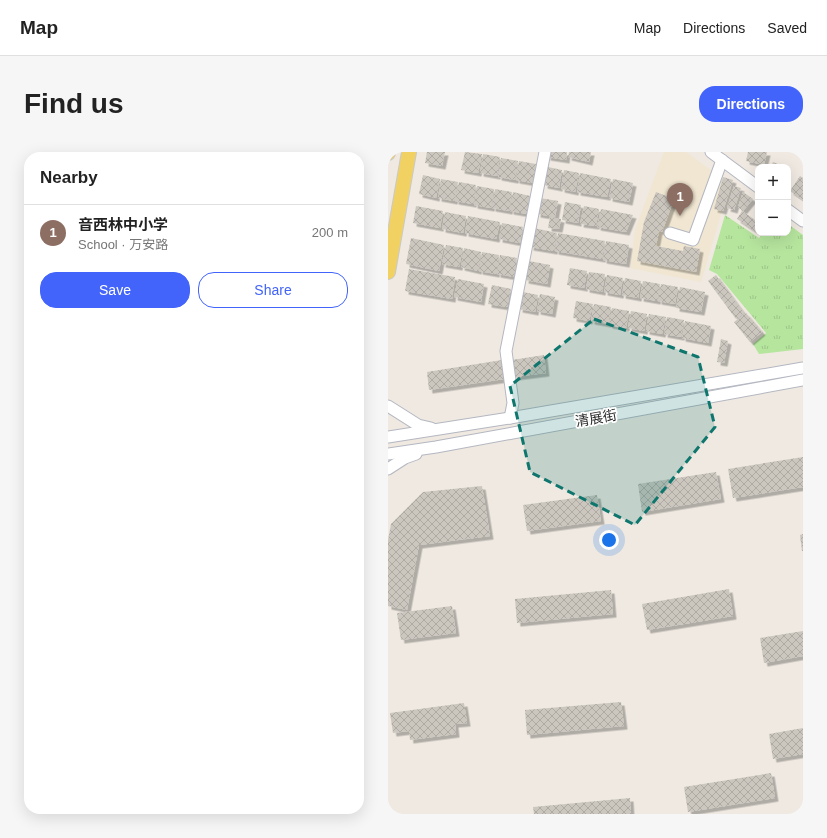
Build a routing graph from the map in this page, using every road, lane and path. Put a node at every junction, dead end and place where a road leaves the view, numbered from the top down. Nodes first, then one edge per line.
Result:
1 (409, 152) edge
2 (545, 152) edge
3 (711, 152) edge
4 (722, 160) junction
5 (755, 185) edge
6 (791, 212) edge
7 (803, 221) edge
8 (670, 234) dead end
9 (388, 272) edge
10 (803, 368) edge
11 (803, 380) edge
12 (388, 406) edge
13 (510, 418) junction
14 (437, 429) junction
15 (388, 437) edge
16 (436, 447) junction
17 (388, 454) edge
18 (388, 469) edge

1 - 9 main road
2 - 13 street
3 - 4 street
4 - 5 street
4 - 8 street
6 - 7 street
10 - 13 street, 清展街
11 - 16 street, 清展街
12 - 14 street
13 - 14 street, 清展街
14 - 15 street, 清展街
16 - 17 street, 清展街
16 - 18 street

